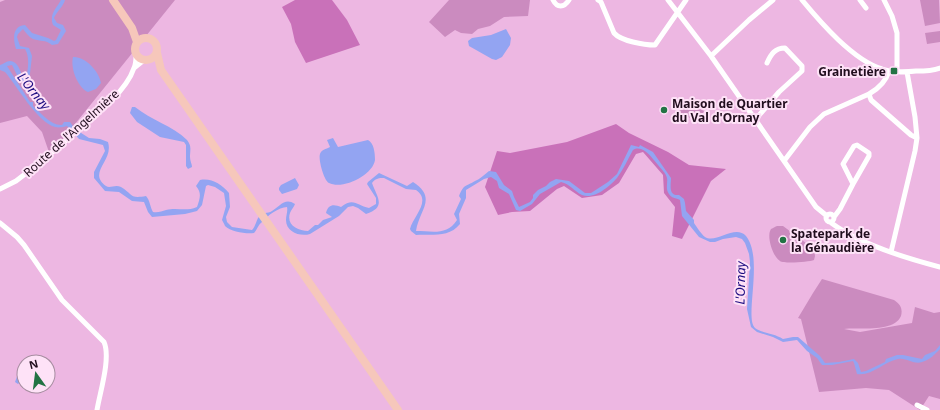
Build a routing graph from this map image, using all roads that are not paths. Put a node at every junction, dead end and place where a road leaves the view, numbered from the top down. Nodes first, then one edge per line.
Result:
1 (113, 0) edge
2 (553, 0) edge
3 (569, 0) edge
4 (598, 0) edge
5 (668, 0) edge
6 (686, 0) edge
7 (773, 0) edge
8 (802, 0) edge
9 (884, 0) edge
10 (862, 1) edge
11 (866, 8) dead end
12 (676, 12) junction
13 (132, 28) junction
14 (145, 38) junction
15 (137, 42) junction
16 (157, 53) junction
17 (136, 55) junction
18 (711, 56) junction
19 (146, 60) junction
20 (767, 63) dead end
21 (134, 68) junction
22 (940, 68) edge
23 (161, 70) junction
24 (889, 71) junction
25 (897, 71) junction
26 (906, 72) junction
27 (869, 94) junction
28 (755, 120) junction
29 (916, 138) junction
30 (784, 161) junction
31 (853, 184) junction
32 (0, 189) edge
33 (831, 218) junction
34 (0, 223) edge
35 (891, 252) junction
36 (940, 266) edge
37 (917, 405) dead end
38 (97, 410) edge
39 (398, 410) edge
40 (927, 410) edge

1 - 13 main road
2 - 3 street
4 - 12 street
5 - 12 street
6 - 12 street
7 - 18 street
8 - 24 street
9 - 25 street
10 - 11 street
12 - 18 street
13 - 14 main road
13 - 15 main road
14 - 15 main road
14 - 16 main road
15 - 17 main road
16 - 19 main road
16 - 23 main road
17 - 19 main road
17 - 21 street, Route de l'Angelmière
18 - 28 street
19 - 21 street, Route de l'Angelmière
19 - 23 main road
20 - 28 street
21 - 32 street, Route de l'Angelmière
22 - 26 street
23 - 39 main road
24 - 25 street
24 - 27 street
25 - 26 street
26 - 29 street
27 - 29 street
27 - 30 street
28 - 30 street
29 - 35 street
30 - 33 street
31 - 31 street
31 - 33 street
33 - 35 street
34 - 38 street
35 - 36 street
37 - 40 street

